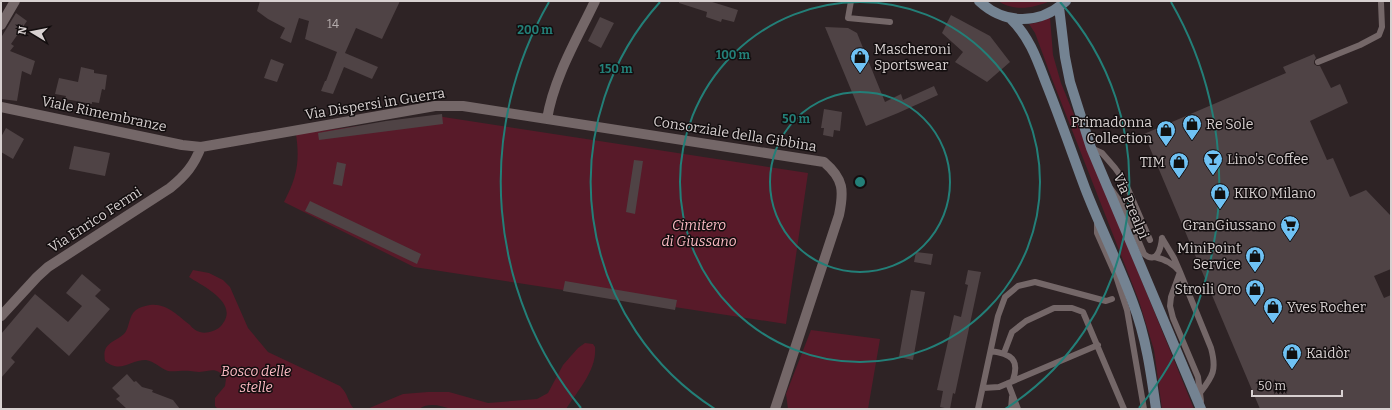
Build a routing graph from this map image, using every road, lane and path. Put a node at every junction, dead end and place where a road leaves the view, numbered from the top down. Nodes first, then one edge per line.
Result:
1 (15, 1) edge
2 (595, 1) edge
3 (851, 1) edge
4 (979, 1) edge
5 (1381, 3) dead end
6 (1063, 4) edge
7 (1010, 18) junction
8 (890, 22) dead end
9 (1, 25) edge
10 (1318, 62) dead end
11 (1, 107) edge
12 (547, 119) junction
13 (201, 146) junction
14 (1091, 148) junction
15 (1106, 183) junction
16 (1096, 213) junction
17 (1150, 240) dead end
18 (1155, 257) junction
19 (1180, 272) junction
20 (1112, 299) dead end
21 (1, 316) edge
22 (1098, 345) junction
23 (991, 351) junction
24 (1004, 353) junction
25 (1011, 382) junction
26 (983, 388) junction
27 (1012, 393) junction
28 (1200, 393) junction
29 (775, 409) edge
30 (978, 409) edge
31 (1011, 409) edge
32 (1018, 409) edge
33 (1124, 409) edge
34 (1144, 409) edge
35 (1156, 409) edge
36 (1201, 409) edge

1 - 9 street
2 - 12 street
3 - 8 lane
4 - 7 main road
5 - 10 lane
6 - 7 main road
6 - 14 main road, Via Prealpi
7 - 16 main road
11 - 13 street, Viale Rimembranze
12 - 13 street, Via Dispersi in Guerra
12 - 29 street, Consorziale della Gibbina
13 - 21 street, Via Enrico Fermi
14 - 15 main road, Via Prealpi
14 - 17 lane
15 - 18 lane
15 - 36 main road, Via Prealpi
16 - 34 lane
16 - 35 main road
18 - 19 lane
18 - 19 lane, Via Prealpi
19 - 28 lane, Via Prealpi
19 - 28 lane, Via Prealpi
20 - 23 lane
22 - 24 lane
22 - 25 lane
22 - 33 lane
23 - 24 lane
23 - 26 lane
24 - 25 lane
25 - 26 lane
25 - 27 lane
26 - 30 lane
27 - 31 lane
27 - 32 lane
28 - 36 lane, Via Prealpi

